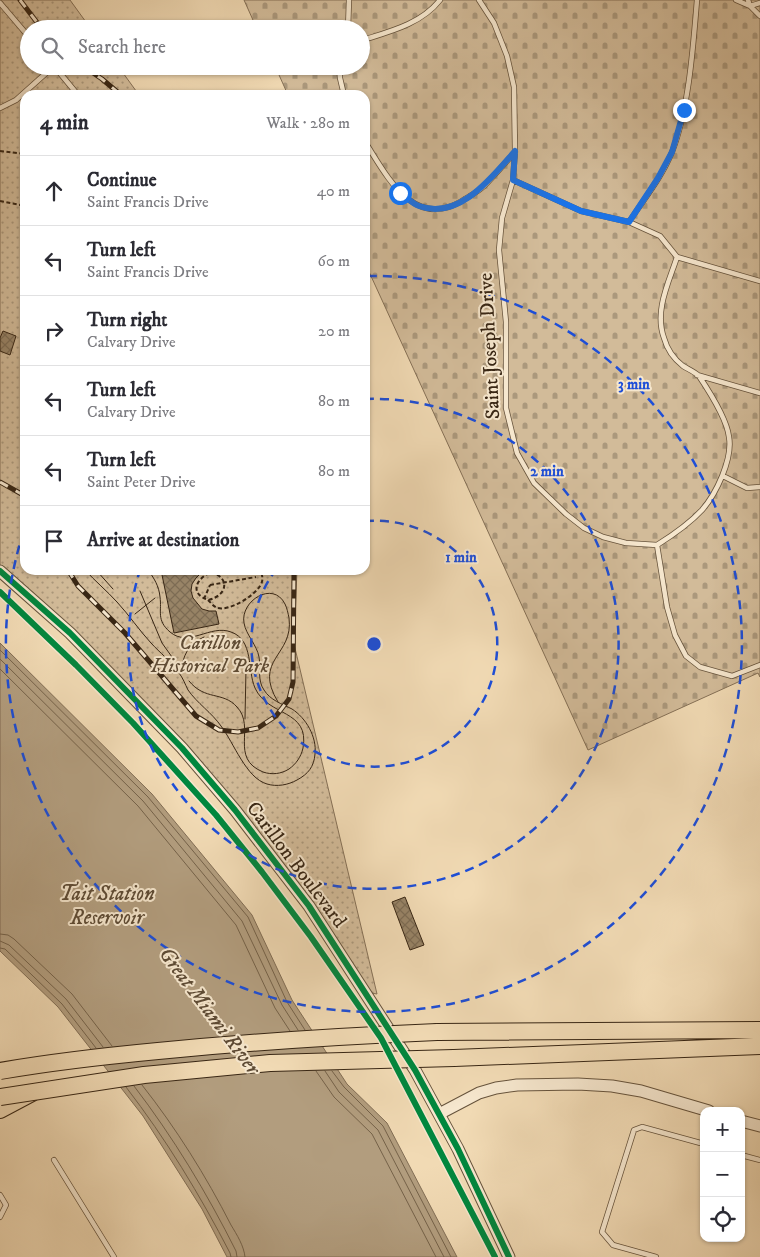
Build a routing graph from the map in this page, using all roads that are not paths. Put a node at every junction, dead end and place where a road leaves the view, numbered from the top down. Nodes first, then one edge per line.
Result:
1 (349, 0) edge
2 (440, 0) edge
3 (479, 0) edge
4 (697, 0) edge
5 (736, 0) edge
6 (748, 0) edge
7 (760, 2) edge
8 (0, 3) edge
9 (750, 6) junction
10 (760, 16) edge
11 (348, 20) edge
12 (20, 26) edge
13 (370, 38) edge
14 (44, 75) edge
15 (61, 75) edge
16 (340, 75) edge
17 (27, 90) edge
18 (74, 90) edge
19 (343, 90) edge
20 (20, 96) edge
21 (0, 108) edge
22 (370, 150) edge
23 (515, 151) junction
24 (513, 180) junction
25 (629, 222) junction
26 (677, 257) junction
27 (760, 281) edge
28 (697, 374) junction
29 (760, 394) edge
30 (723, 476) junction
31 (760, 487) edge
32 (657, 545) junction
33 (0, 571) edge
34 (760, 665) edge
35 (760, 1030) edge
36 (760, 1046) edge
37 (0, 1071) edge
38 (1, 1105) edge
39 (700, 1109) edge
40 (439, 1114) junction
41 (745, 1121) edge
42 (760, 1126) edge
43 (700, 1143) edge
44 (745, 1156) edge
45 (54, 1160) dead end
46 (760, 1160) edge
47 (0, 1195) edge
48 (0, 1217) edge
49 (114, 1257) edge
50 (510, 1257) edge
51 (656, 1257) edge

1 - 11 lane
2 - 13 lane
3 - 23 lane, Saint Joseph Drive
4 - 25 lane
5 - 9 lane
6 - 9 lane
7 - 9 lane
8 - 12 lane
9 - 10 lane
14 - 17 lane
15 - 18 lane
16 - 19 lane
20 - 21 lane
22 - 23 lane
23 - 24 lane, Saint Joseph Drive
24 - 25 lane
24 - 32 lane, Saint Joseph Drive
25 - 26 lane
26 - 27 lane
26 - 28 lane
28 - 29 lane
28 - 30 lane
30 - 31 lane
30 - 32 lane
32 - 34 lane
33 - 40 street, Carillon Boulevard
35 - 37 highway, bridge
36 - 38 highway, bridge
39 - 40 street
40 - 50 street, Carillon Boulevard
41 - 42 street
43 - 51 lane
44 - 46 lane
45 - 49 lane
47 - 48 lane

